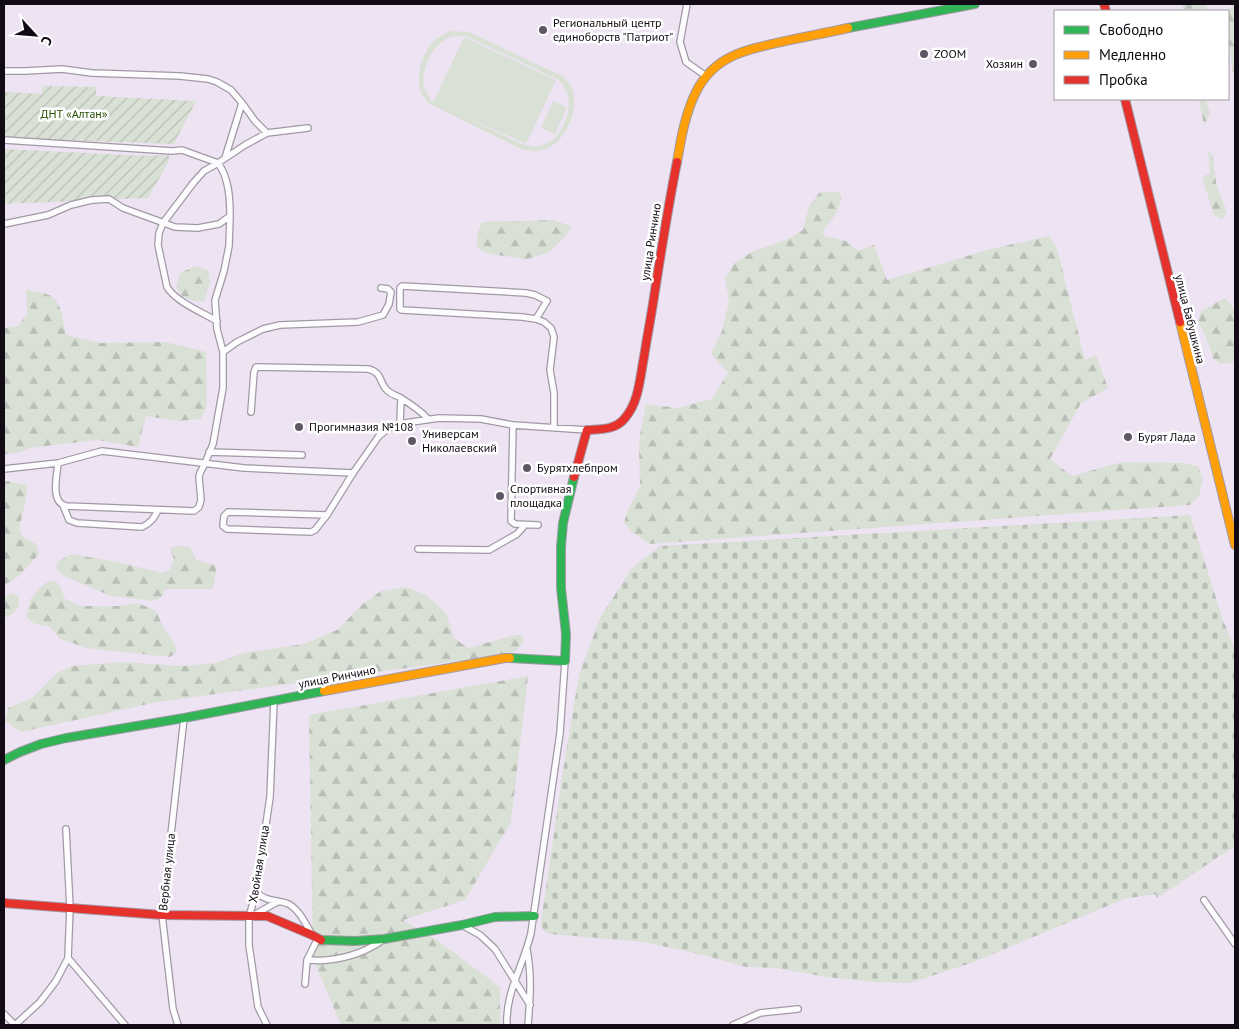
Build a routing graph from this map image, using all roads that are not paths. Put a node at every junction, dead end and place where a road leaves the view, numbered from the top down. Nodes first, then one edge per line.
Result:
1 (687, 4) edge
2 (975, 4) edge
3 (4, 71) edge
4 (706, 76) junction
5 (1125, 100) edge
6 (242, 103) junction
7 (308, 128) dead end
8 (267, 132) junction
9 (4, 140) edge
10 (225, 158) junction
11 (218, 163) junction
12 (230, 216) junction
13 (163, 223) junction
14 (4, 224) edge
15 (382, 288) dead end
16 (536, 319) junction
17 (217, 321) junction
18 (223, 352) junction
19 (400, 398) junction
20 (251, 412) dead end
21 (428, 418) junction
22 (400, 424) junction
23 (513, 425) junction
24 (554, 427) junction
25 (587, 430) junction
26 (210, 452) junction
27 (302, 455) dead end
28 (58, 463) junction
29 (206, 463) junction
30 (4, 469) edge
31 (353, 473) junction
32 (62, 505) junction
33 (158, 510) junction
34 (327, 515) junction
35 (525, 524) junction
36 (538, 525) dead end
37 (1235, 545) edge
38 (418, 549) dead end
39 (565, 661) junction
40 (274, 701) junction
41 (184, 718) junction
42 (4, 760) edge
43 (66, 828) dead end
44 (256, 892) junction
45 (1204, 900) dead end
46 (277, 902) junction
47 (4, 903) edge
48 (70, 908) junction
49 (251, 914) junction
50 (162, 915) junction
51 (534, 916) junction
52 (462, 925) junction
53 (315, 936) junction
54 (384, 939) junction
55 (1235, 944) edge
56 (527, 950) junction
57 (68, 958) junction
58 (307, 960) junction
59 (514, 981) junction
60 (305, 984) dead end
61 (530, 1005) junction
62 (798, 1009) dead end
63 (4, 1014) edge
64 (15, 1025) edge
65 (126, 1025) edge
66 (178, 1025) edge
67 (267, 1025) edge
68 (507, 1025) edge
69 (528, 1025) edge
70 (733, 1025) edge

1 - 4 street
2 - 4 street, улица Ринчино
3 - 6 street
4 - 25 street, улица Ринчино
5 - 37 street, улица Бабушкина
6 - 8 street
6 - 10 street
7 - 8 street
8 - 10 street
9 - 11 street
10 - 11 street
11 - 12 street
11 - 13 street
12 - 13 street
12 - 17 street
13 - 14 street
13 - 17 street
15 - 18 street
16 - 16 street
16 - 24 street
17 - 18 street
18 - 26 street
19 - 20 street
19 - 21 street
19 - 22 street
21 - 22 street
21 - 23 street
22 - 31 street
23 - 24 street
23 - 35 street
24 - 25 street
25 - 39 street
26 - 27 street
26 - 29 street
28 - 29 street
28 - 30 street
28 - 32 street
29 - 31 street
29 - 33 street
31 - 34 street
32 - 33 street
32 - 33 street
34 - 34 street
35 - 36 street
35 - 38 street
39 - 40 street, улица Ринчино
39 - 51 street
40 - 41 street, улица Ринчино
40 - 44 street, Хвойная улица
41 - 42 street, улица Ринчино
41 - 50 street, Вербная улица
43 - 48 street
44 - 46 street
44 - 49 street, Хвойная улица
45 - 55 street
46 - 49 street
46 - 53 street
47 - 48 street
48 - 50 street
48 - 57 street
49 - 50 street
49 - 53 street
49 - 67 street, Хвойная улица
50 - 66 street, Вербная улица
51 - 52 street
51 - 56 street
52 - 54 street
52 - 59 street
53 - 54 street
53 - 58 street
54 - 58 street
56 - 59 street
56 - 61 street
57 - 64 street
57 - 65 street
58 - 60 street
59 - 61 street
59 - 68 street
61 - 69 street
62 - 70 street
63 - 64 street

